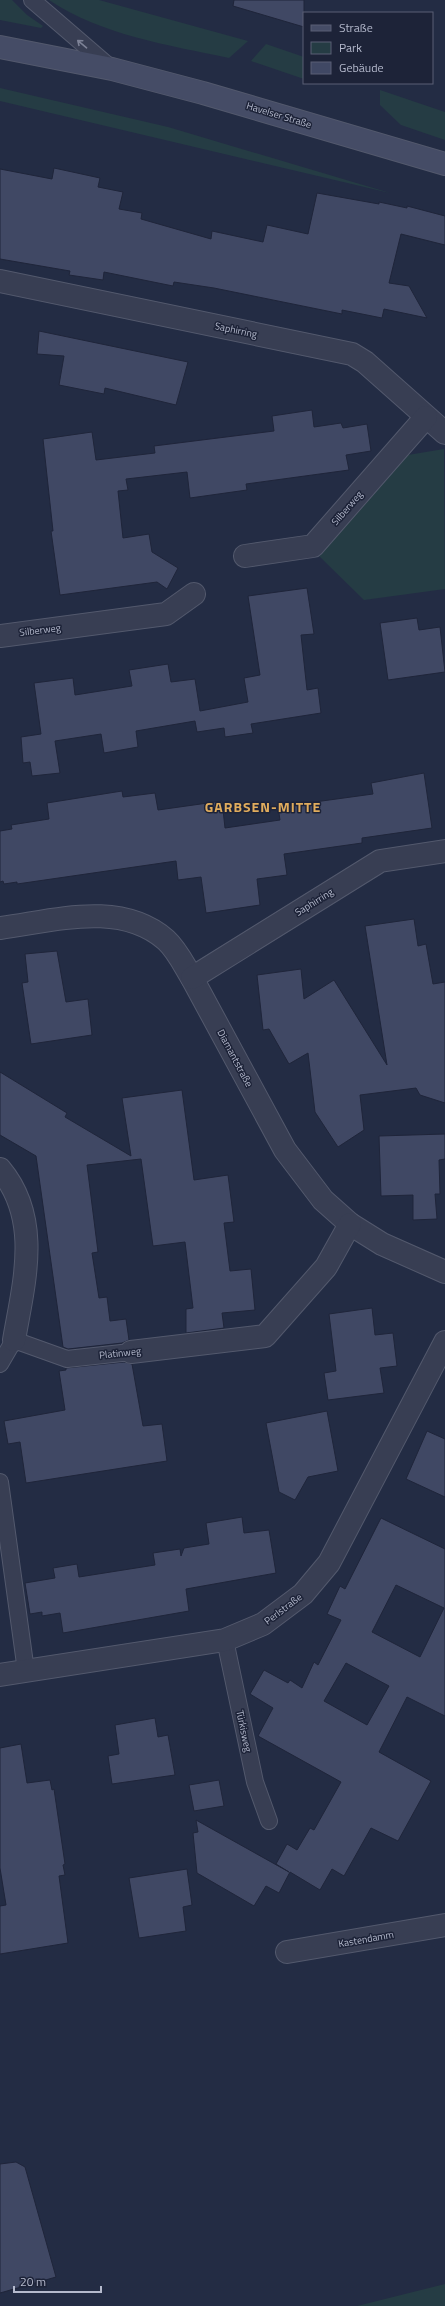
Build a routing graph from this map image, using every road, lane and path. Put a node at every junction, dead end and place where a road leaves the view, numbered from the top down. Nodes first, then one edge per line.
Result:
1 (32, 0) edge
2 (0, 47) edge
3 (112, 69) junction
4 (445, 164) edge
5 (0, 281) edge
6 (426, 417) junction
7 (445, 433) edge
8 (245, 556) dead end
9 (194, 594) dead end
10 (0, 636) edge
11 (445, 851) edge
12 (0, 928) edge
13 (192, 978) junction
14 (0, 1170) edge
15 (350, 1224) junction
16 (445, 1272) edge
17 (14, 1340) junction
18 (445, 1342) edge
19 (132, 1352) joint
20 (0, 1364) edge
21 (1, 1486) edge
22 (225, 1640) junction
23 (26, 1671) junction
24 (0, 1675) edge
25 (269, 1821) dead end
26 (445, 1926) edge
27 (287, 1952) dead end

3 -> 1 lane, Havelser Straße
2 - 3 street, Havelser Straße
3 - 4 street, Havelser Straße
5 - 6 street, Saphirring
6 - 7 street, Saphirring
6 - 8 street, Silberweg
9 - 10 street, Silberweg
11 - 13 street, Saphirring
12 - 13 street, Diamantstraße
13 - 15 street, Diamantstraße
14 - 17 street
15 - 16 street, Diamantstraße
15 - 19 street, Platinweg
17 - 19 lane, Platinweg
17 - 20 lane
18 - 22 street, Perlstraße
21 - 23 lane
22 - 23 street, Perlstraße
22 - 25 lane, Türkisweg
23 - 24 street, Perlstraße
26 - 27 street, Kastendamm

